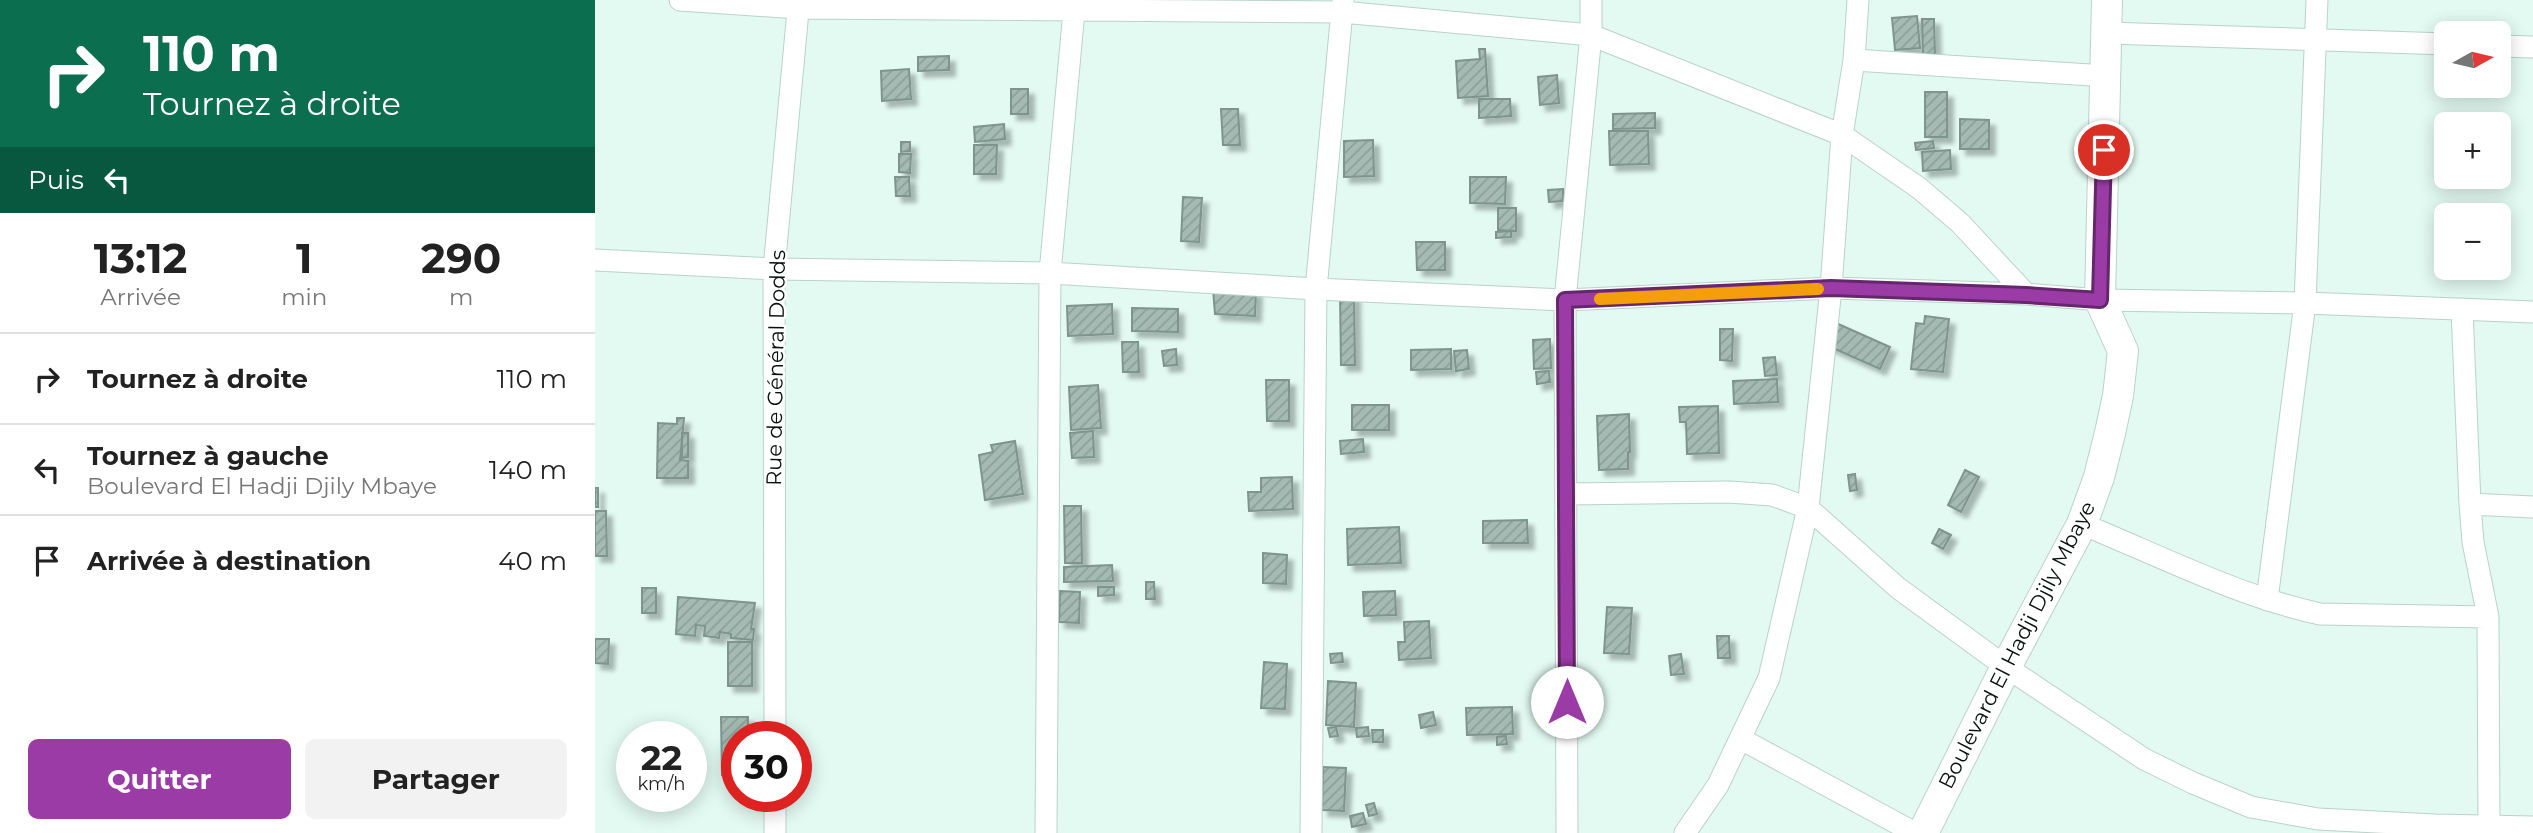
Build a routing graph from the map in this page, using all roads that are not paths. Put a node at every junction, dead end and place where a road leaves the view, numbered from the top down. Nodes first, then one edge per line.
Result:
1 (680, 0) edge
2 (1591, 0) edge
3 (1858, 0) edge
4 (2107, 0) edge
5 (2317, 0) edge
6 (799, 4) edge
7 (1075, 5) edge
8 (1342, 6) edge
9 (2107, 33) junction
10 (1591, 35) junction
11 (2315, 39) junction
12 (2434, 44) edge
13 (2511, 46) edge
14 (2533, 47) edge
15 (1854, 60) junction
16 (2106, 76) junction
17 (1842, 135) junction
18 (595, 260) edge
19 (774, 269) junction
20 (1050, 272) junction
21 (1831, 288) junction
22 (1317, 289) junction
23 (2026, 295) junction
24 (1565, 300) junction
25 (2100, 300) junction
26 (2305, 303) junction
27 (2462, 309) junction
28 (2533, 313) edge
29 (1567, 494) junction
30 (2470, 504) junction
31 (2533, 507) edge
32 (1808, 508) junction
33 (2083, 524) junction
34 (2267, 600) junction
35 (2488, 617) junction
36 (2006, 667) junction
37 (775, 721) edge
38 (1741, 739) junction
39 (775, 812) edge
40 (2533, 827) edge
41 (2489, 829) edge
42 (775, 833) edge
43 (1046, 833) edge
44 (1311, 833) edge
45 (1567, 833) edge
46 (1685, 833) edge
47 (1915, 833) edge
48 (1923, 833) edge

1 - 6 street
2 - 10 street
3 - 15 street
4 - 9 main road, Boulevard El Hadji Djily Mbaye
5 - 11 street
6 - 7 street
6 - 19 street, Rue de Général Dodds
7 - 8 street
7 - 20 street
8 - 10 street
8 - 22 street
9 - 11 street
9 - 16 main road, Boulevard El Hadji Djily Mbaye
10 - 17 street
10 - 24 street
11 - 12 street
11 - 26 street
13 - 14 street
15 - 16 street
15 - 17 street
16 - 25 main road, Boulevard El Hadji Djily Mbaye
17 - 21 street
17 - 23 street
18 - 19 street
19 - 20 street
19 - 37 street, Rue de Général Dodds
20 - 22 street
20 - 43 street
21 - 23 street
21 - 24 street
21 - 32 street
22 - 24 street
22 - 44 street
23 - 25 street
24 - 29 street
25 - 26 street
25 - 33 main road, Boulevard El Hadji Djily Mbaye
26 - 27 street
26 - 34 street
27 - 28 street
27 - 30 street
29 - 32 street
29 - 45 street
30 - 31 street
30 - 35 street
32 - 36 street
32 - 38 street
33 - 34 street
33 - 36 main road, Boulevard El Hadji Djily Mbaye
34 - 35 street
35 - 41 street
36 - 41 street
36 - 48 main road, Boulevard El Hadji Djily Mbaye
38 - 46 street
38 - 47 street
39 - 42 street
40 - 41 street

